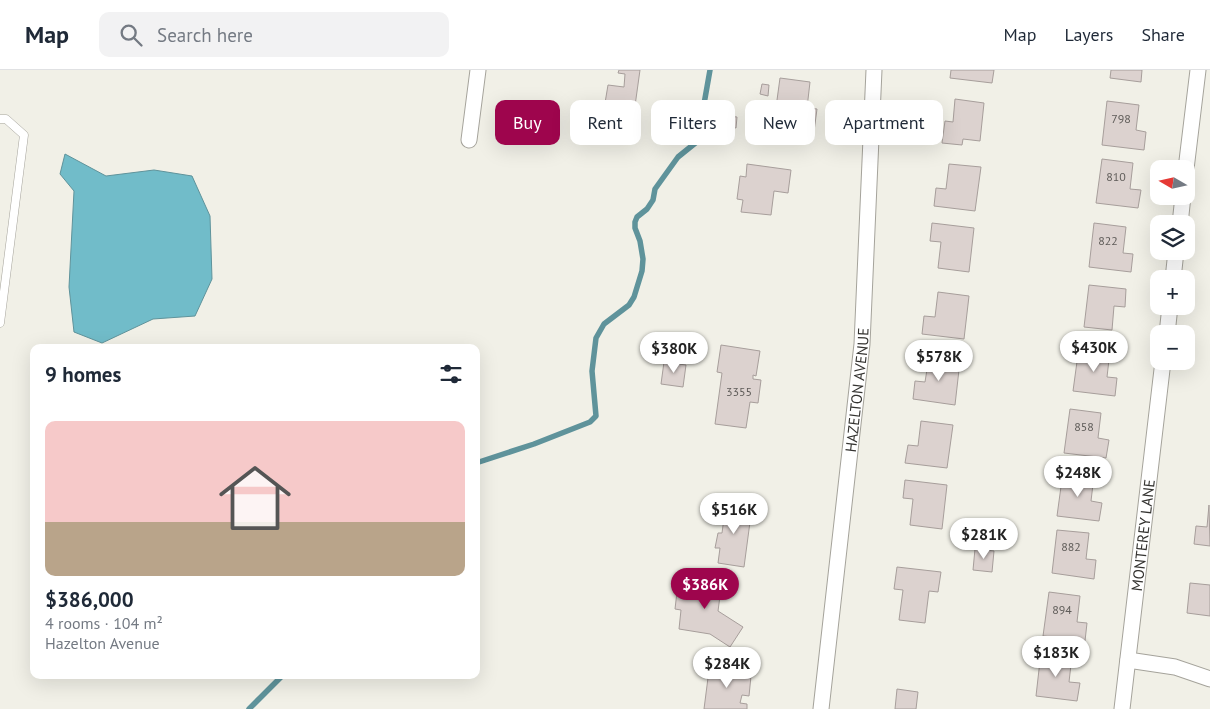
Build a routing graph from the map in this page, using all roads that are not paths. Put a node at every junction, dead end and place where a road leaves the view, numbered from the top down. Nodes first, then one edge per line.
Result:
1 (478, 70) edge
2 (874, 70) edge
3 (1198, 70) edge
4 (0, 118) edge
5 (469, 140) dead end
6 (1187, 160) edge
7 (0, 323) edge
8 (1162, 370) edge
9 (1128, 660) junction
10 (1210, 679) edge
11 (821, 709) edge
12 (1122, 709) edge

1 - 5 street
2 - 11 street, HAZELTON AVENUE
3 - 6 street
4 - 7 lane
8 - 9 street, MONTEREY LANE
9 - 10 street
9 - 12 street, MONTEREY LANE

